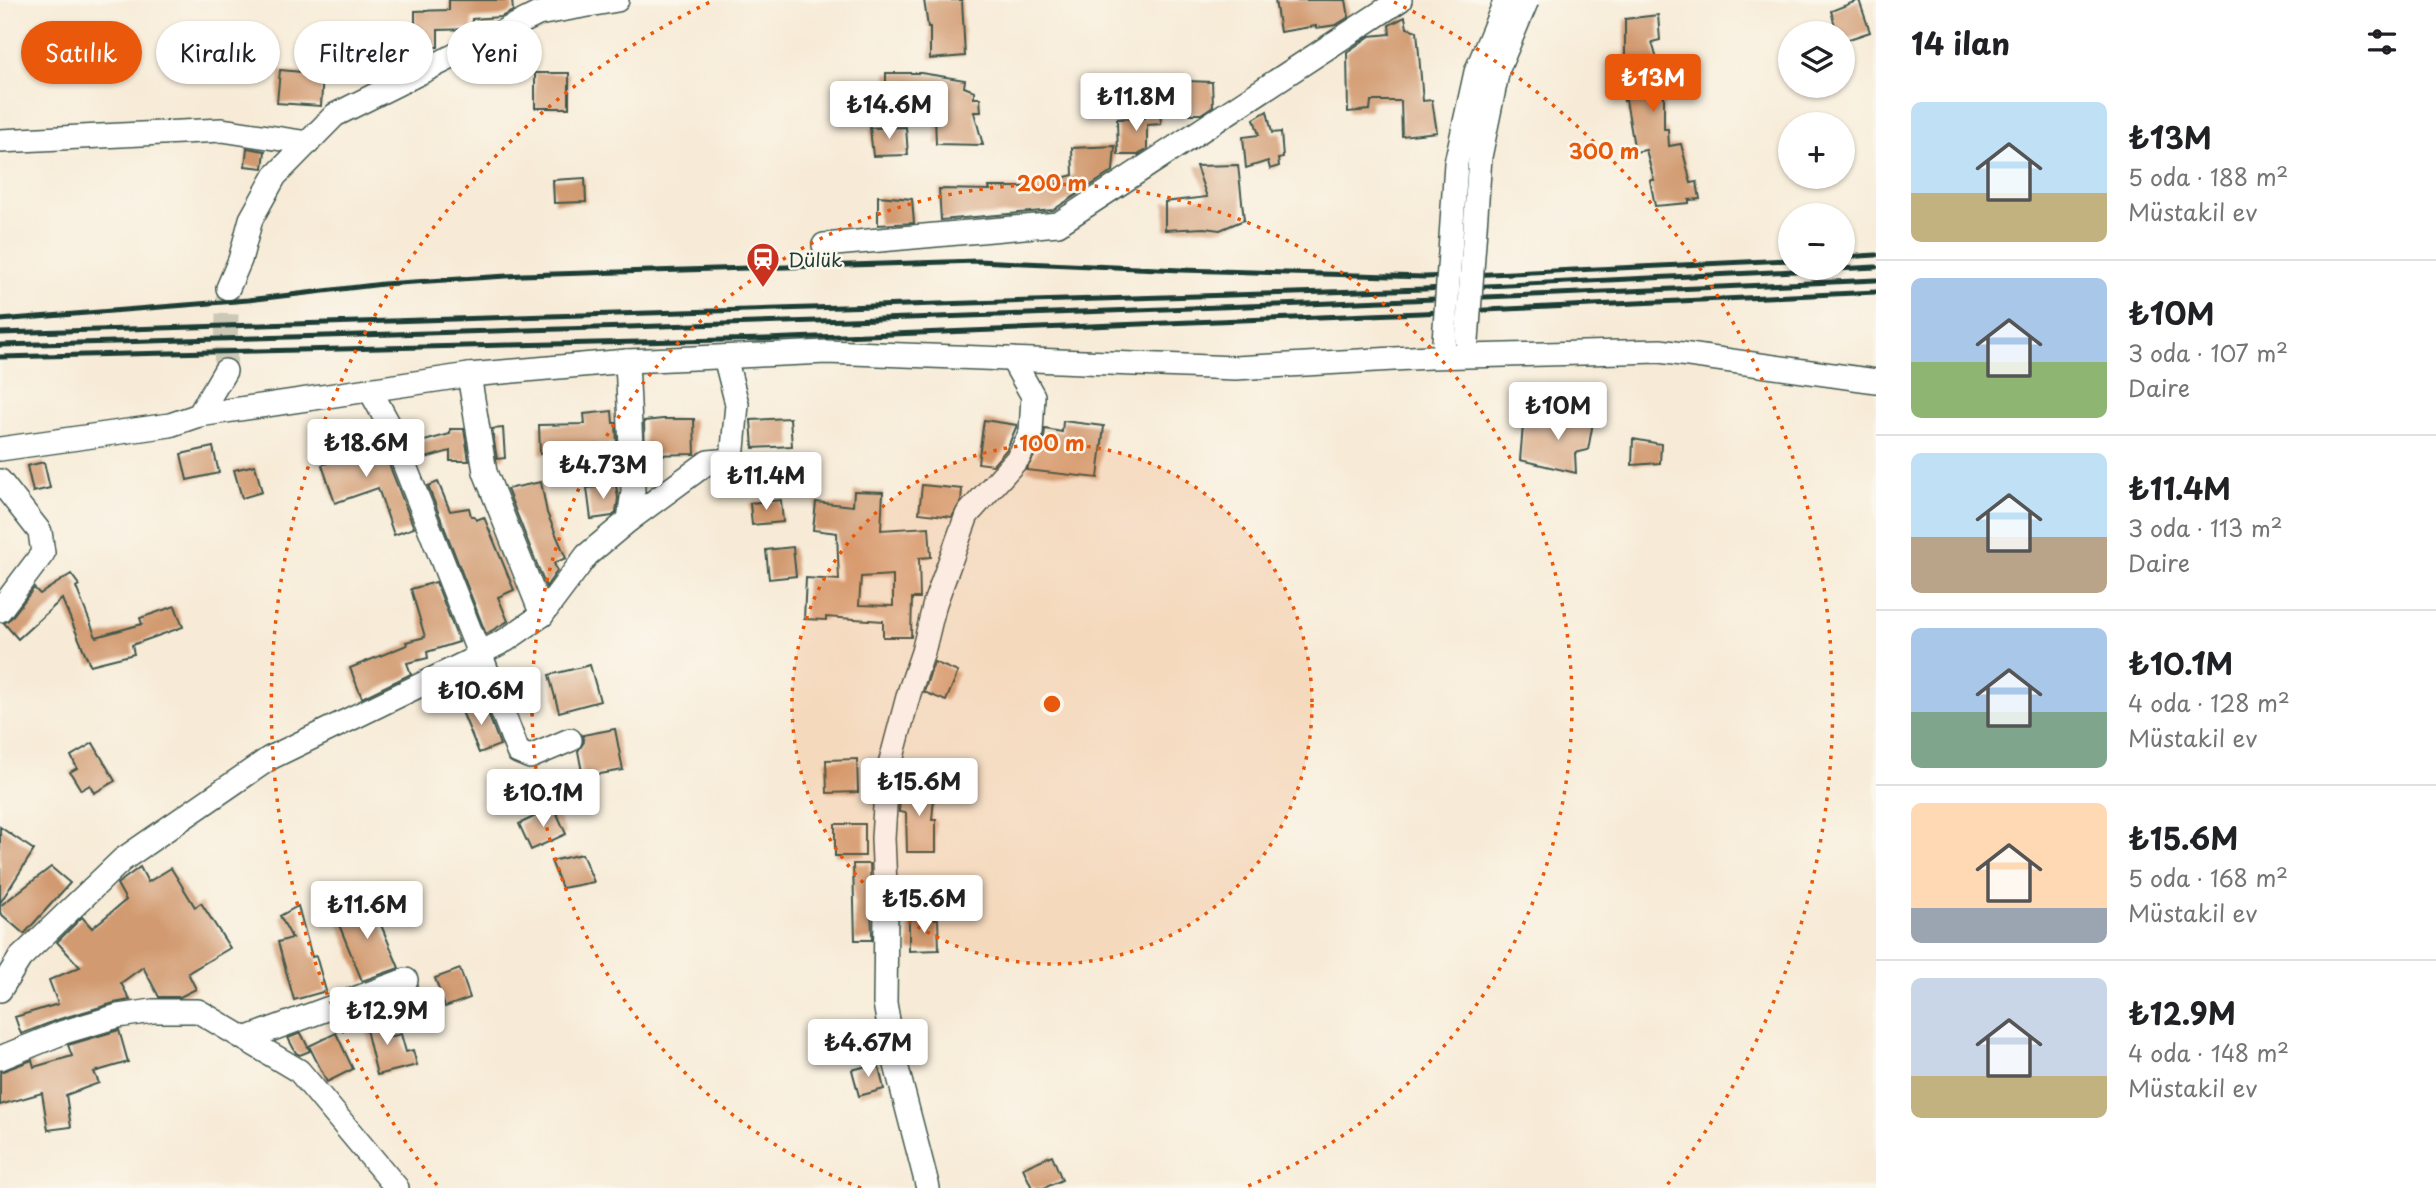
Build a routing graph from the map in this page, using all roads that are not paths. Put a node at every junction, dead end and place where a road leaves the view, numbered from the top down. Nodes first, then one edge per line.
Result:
1 (617, 0) edge
2 (1400, 0) edge
3 (1506, 0) edge
4 (1527, 0) edge
5 (0, 141) edge
6 (308, 143) junction
7 (824, 245) dead end
8 (228, 288) tunnel mouth
9 (1456, 349) junction
10 (725, 357) junction
11 (1012, 359) junction
12 (627, 362) junction
13 (225, 371) tunnel mouth
14 (469, 375) junction
15 (1876, 381) edge
16 (370, 390) junction
17 (199, 415) junction
18 (0, 449) edge
19 (0, 481) edge
20 (629, 520) junction
21 (0, 610) edge
22 (542, 615) junction
23 (480, 655) junction
24 (570, 740) dead end
25 (405, 980) dead end
26 (0, 990) edge
27 (246, 1039) junction
28 (0, 1058) edge
29 (397, 1188) edge
30 (928, 1188) edge

1 - 6 street
2 - 7 street
3 - 9 street, bridge
4 - 9 street, bridge
5 - 6 street
6 - 8 street
9 - 11 street
9 - 15 street
10 - 11 street
10 - 12 street
10 - 20 street
11 - 30 street
12 - 14 street
12 - 20 street
13 - 17 street
14 - 16 street
14 - 22 street
16 - 17 street
16 - 23 street
17 - 18 street
19 - 21 street
20 - 22 street
22 - 23 street
23 - 24 street
23 - 26 street
25 - 27 street
27 - 28 street
27 - 29 street

